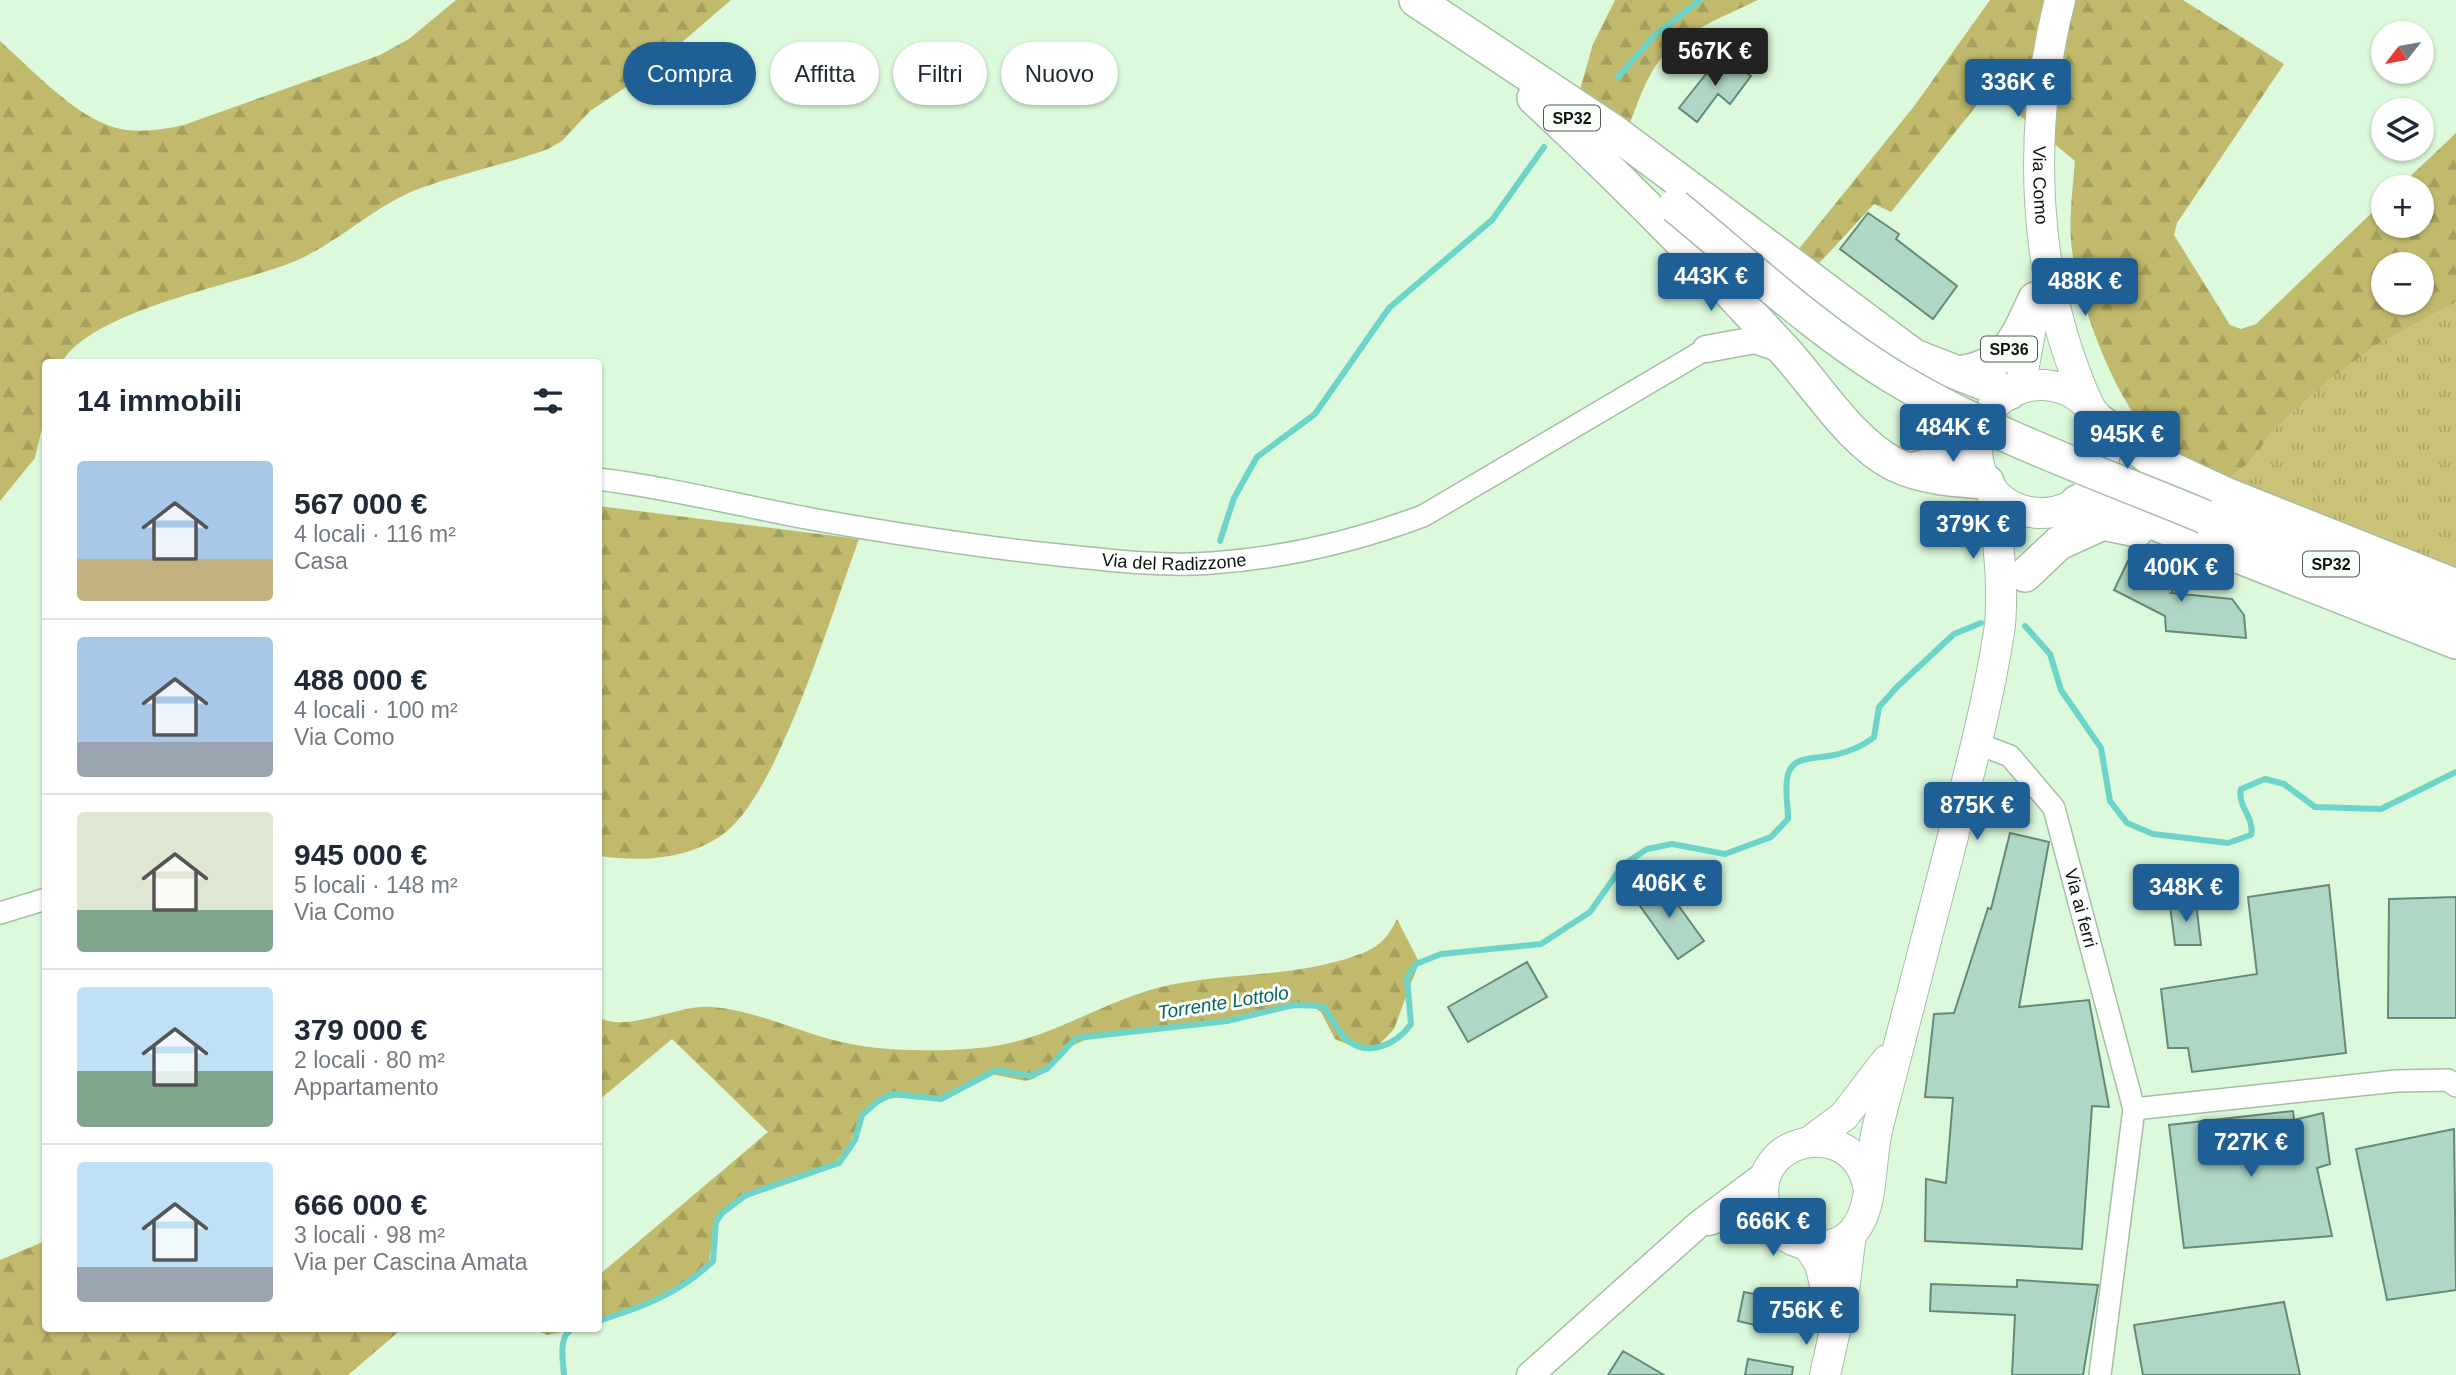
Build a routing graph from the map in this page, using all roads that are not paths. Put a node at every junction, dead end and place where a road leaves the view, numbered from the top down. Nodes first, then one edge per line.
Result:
1 (1416, 0) edge
2 (2060, 0) edge
3 (1465, 35) junction
4 (2043, 243) junction
5 (2035, 299) junction
6 (1747, 312) junction
7 (1706, 349) junction
8 (1784, 350) junction
9 (1959, 373) junction
10 (2014, 391) junction
11 (2094, 413) junction
12 (1979, 436) junction
13 (1911, 470) junction
14 (602, 480) edge
15 (1989, 486) junction
16 (2073, 504) junction
17 (2205, 530) junction
18 (2025, 575) junction
19 (2456, 586) edge
20 (2456, 611) edge
21 (2000, 629) junction
22 (2456, 642) edge
23 (1976, 743) junction
24 (42, 900) edge
25 (0, 913) edge
26 (1899, 1042) junction
27 (2456, 1086) edge
28 (2134, 1109) junction
29 (1812, 1140) junction
30 (1768, 1173) junction
31 (1868, 1185) junction
32 (1771, 1222) junction
33 (1699, 1224) junction
34 (1851, 1234) junction
35 (1808, 1245) junction
36 (1836, 1331) junction
37 (1530, 1375) edge
38 (1825, 1375) edge
39 (2100, 1375) edge

1 - 3 main road, SP32
2 - 4 main road, Via Como / SP36
3 - 6 main road
3 - 9 main road
3 - 17 main road, SP32, bridge
4 - 5 main road, SP36
4 - 11 main road, Via Como
5 - 9 main road, SP36
5 - 10 main road, SP36
6 - 7 street
6 - 8 main road
7 - 8 street
7 - 14 street, Via del Radizzone
8 - 13 main road
9 - 10 main road
10 - 11 main road
10 - 12 main road
11 - 16 main road
11 - 19 main road
12 - 13 main road
12 - 15 main road
13 - 15 main road
15 - 16 main road
15 - 21 main road
16 - 17 main road
16 - 18 main road
17 - 18 main road
17 - 20 main road, SP32
17 - 22 main road
18 - 21 main road
21 - 23 main road
23 - 26 main road
23 - 28 street, Via ai ferri
24 - 25 street
26 - 29 main road
26 - 31 main road
27 - 28 street
28 - 39 street, Via ai ferri
29 - 30 main road
29 - 31 main road
30 - 32 main road
30 - 33 street
31 - 34 main road
32 - 33 street
32 - 35 main road
33 - 37 street
34 - 35 main road
34 - 36 main road
35 - 36 main road
36 - 38 main road

